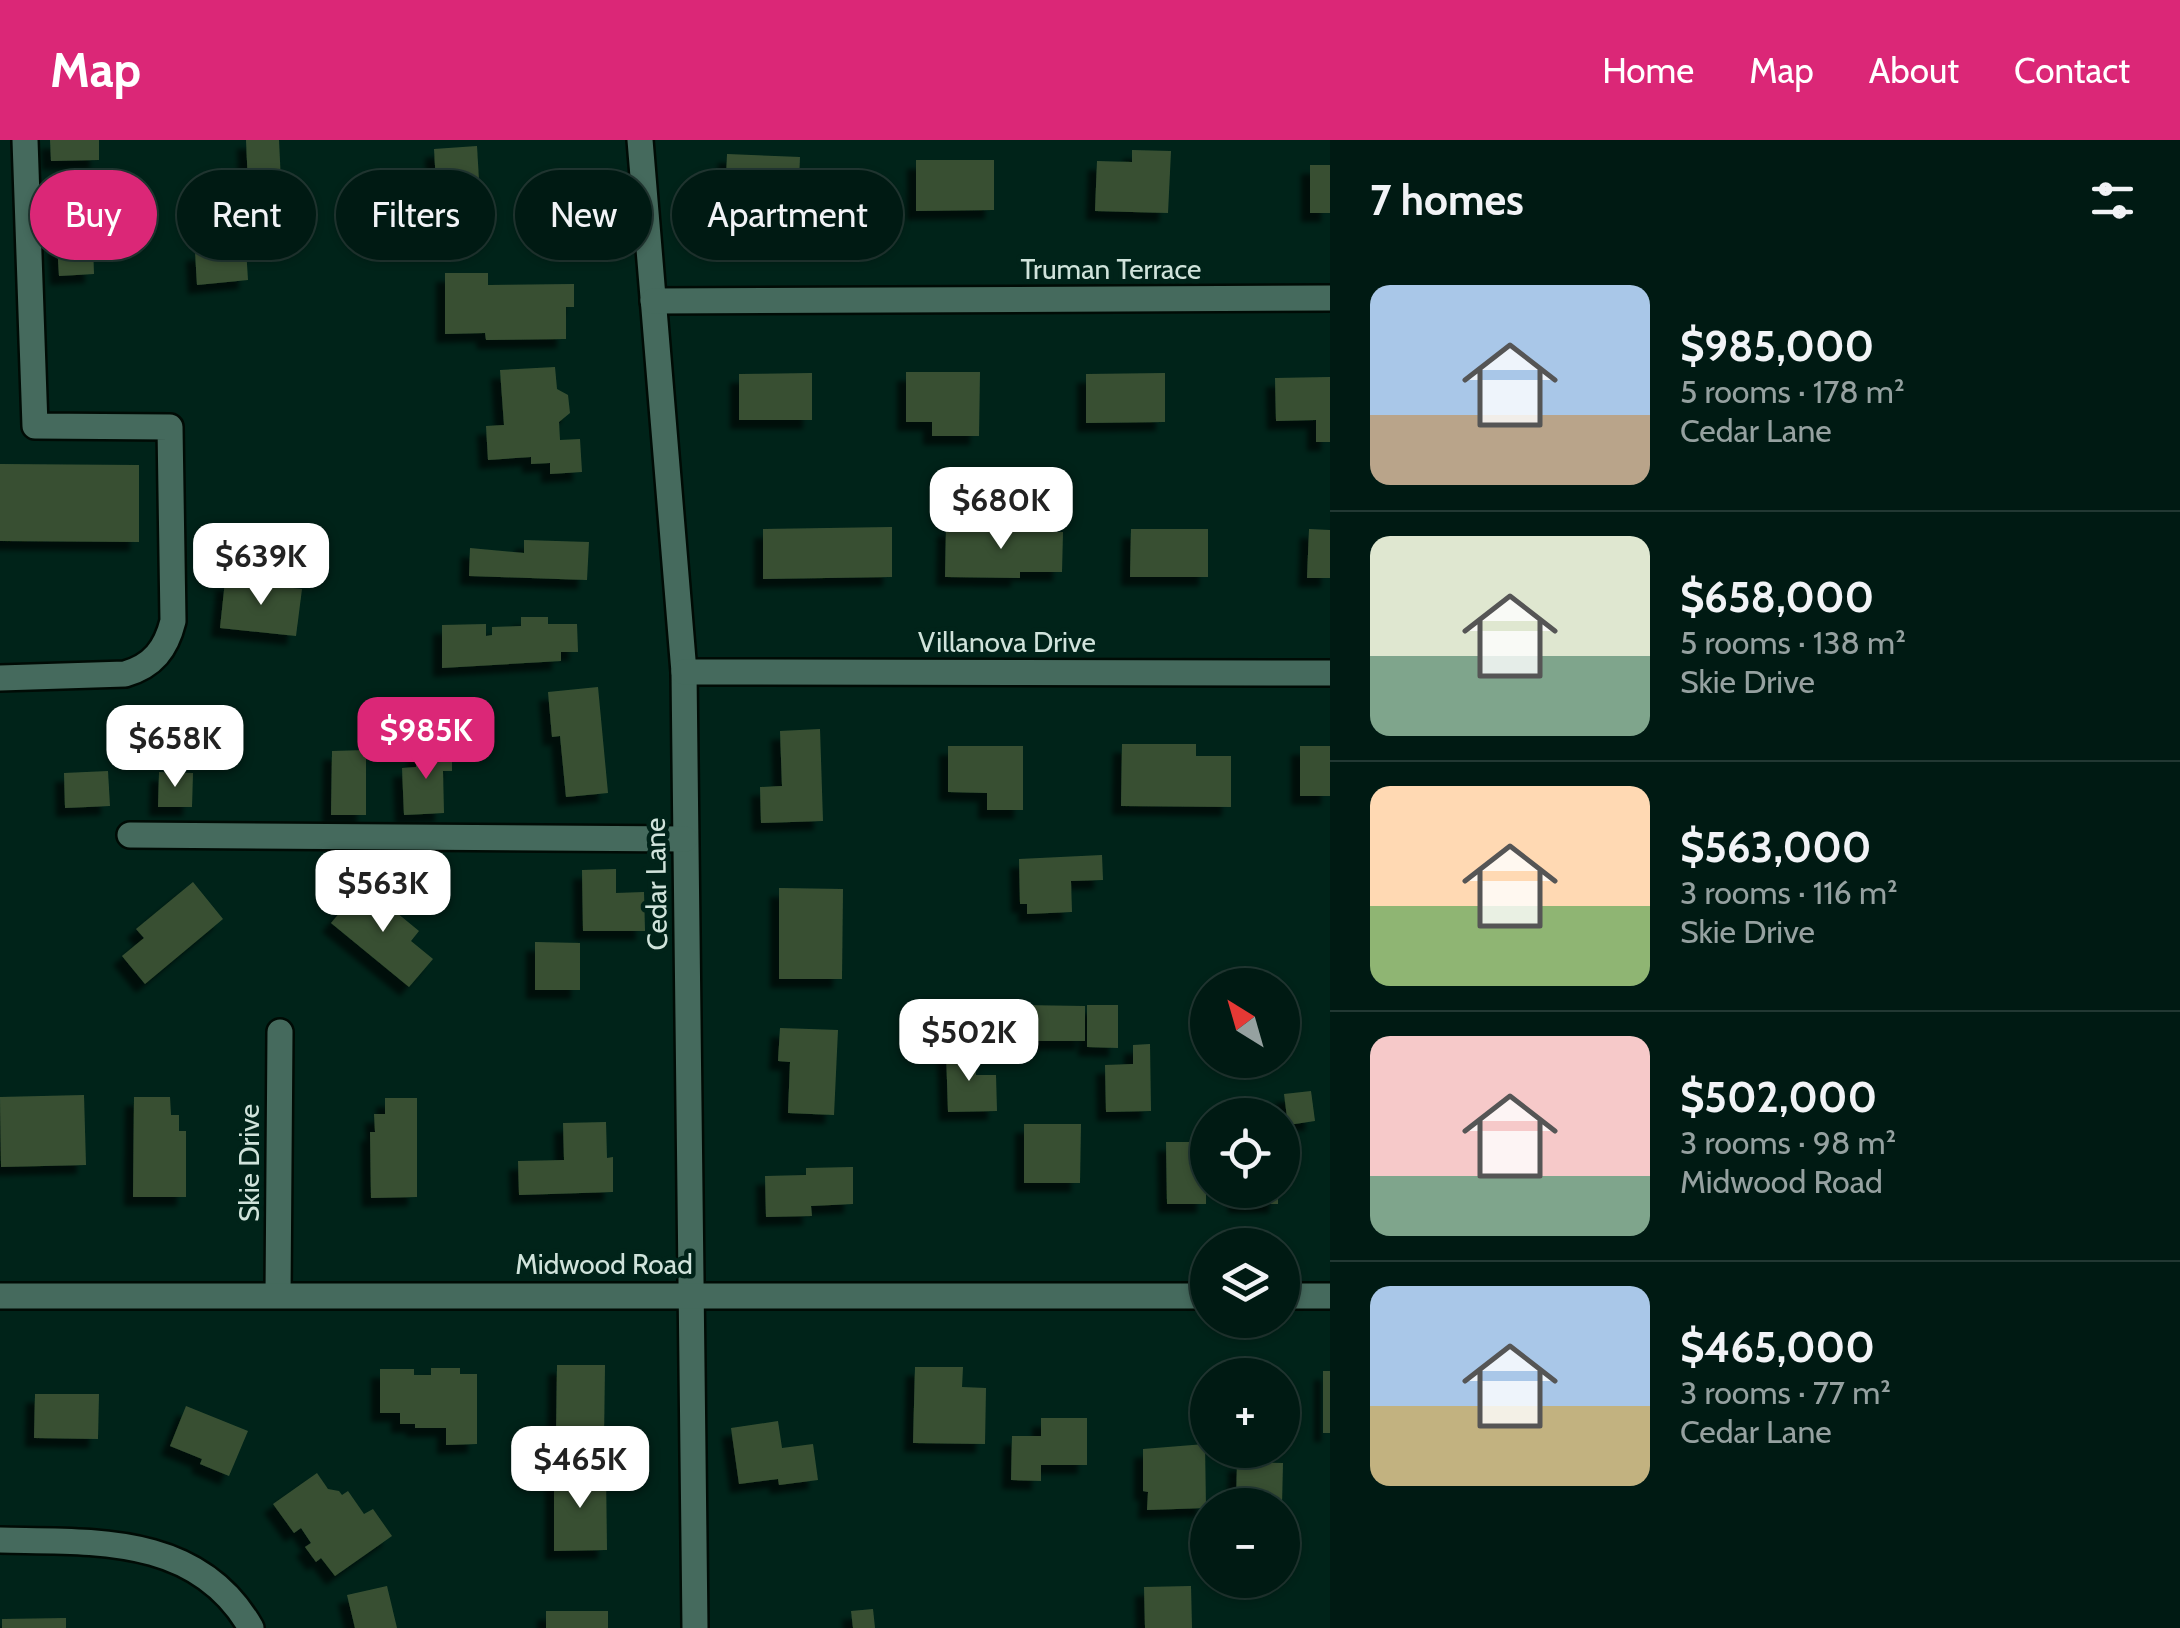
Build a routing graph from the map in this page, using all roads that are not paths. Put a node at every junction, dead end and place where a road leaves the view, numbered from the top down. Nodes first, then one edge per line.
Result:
1 (25, 140) edge
2 (640, 140) edge
3 (1330, 298) edge
4 (653, 301) junction
5 (684, 672) junction
6 (1330, 673) edge
7 (0, 678) edge
8 (130, 835) dead end
9 (685, 840) junction
10 (280, 1032) dead end
11 (692, 1294) junction
12 (278, 1295) junction
13 (0, 1296) edge
14 (1190, 1296) edge
15 (1300, 1296) edge
16 (1330, 1296) edge
17 (0, 1540) edge
18 (252, 1628) edge
19 (694, 1628) edge

1 - 7 street
2 - 4 street, Cedar Lane
3 - 4 street, Truman Terrace
4 - 5 street, Cedar Lane
5 - 6 street, Villanova Drive
5 - 9 street, Cedar Lane
8 - 9 street
9 - 11 street, Cedar Lane
10 - 12 street, Skie Drive
11 - 12 street, Midwood Road
11 - 14 street, Midwood Road
11 - 19 street, Cedar Lane
12 - 13 street, Midwood Road
15 - 16 street
17 - 18 street

